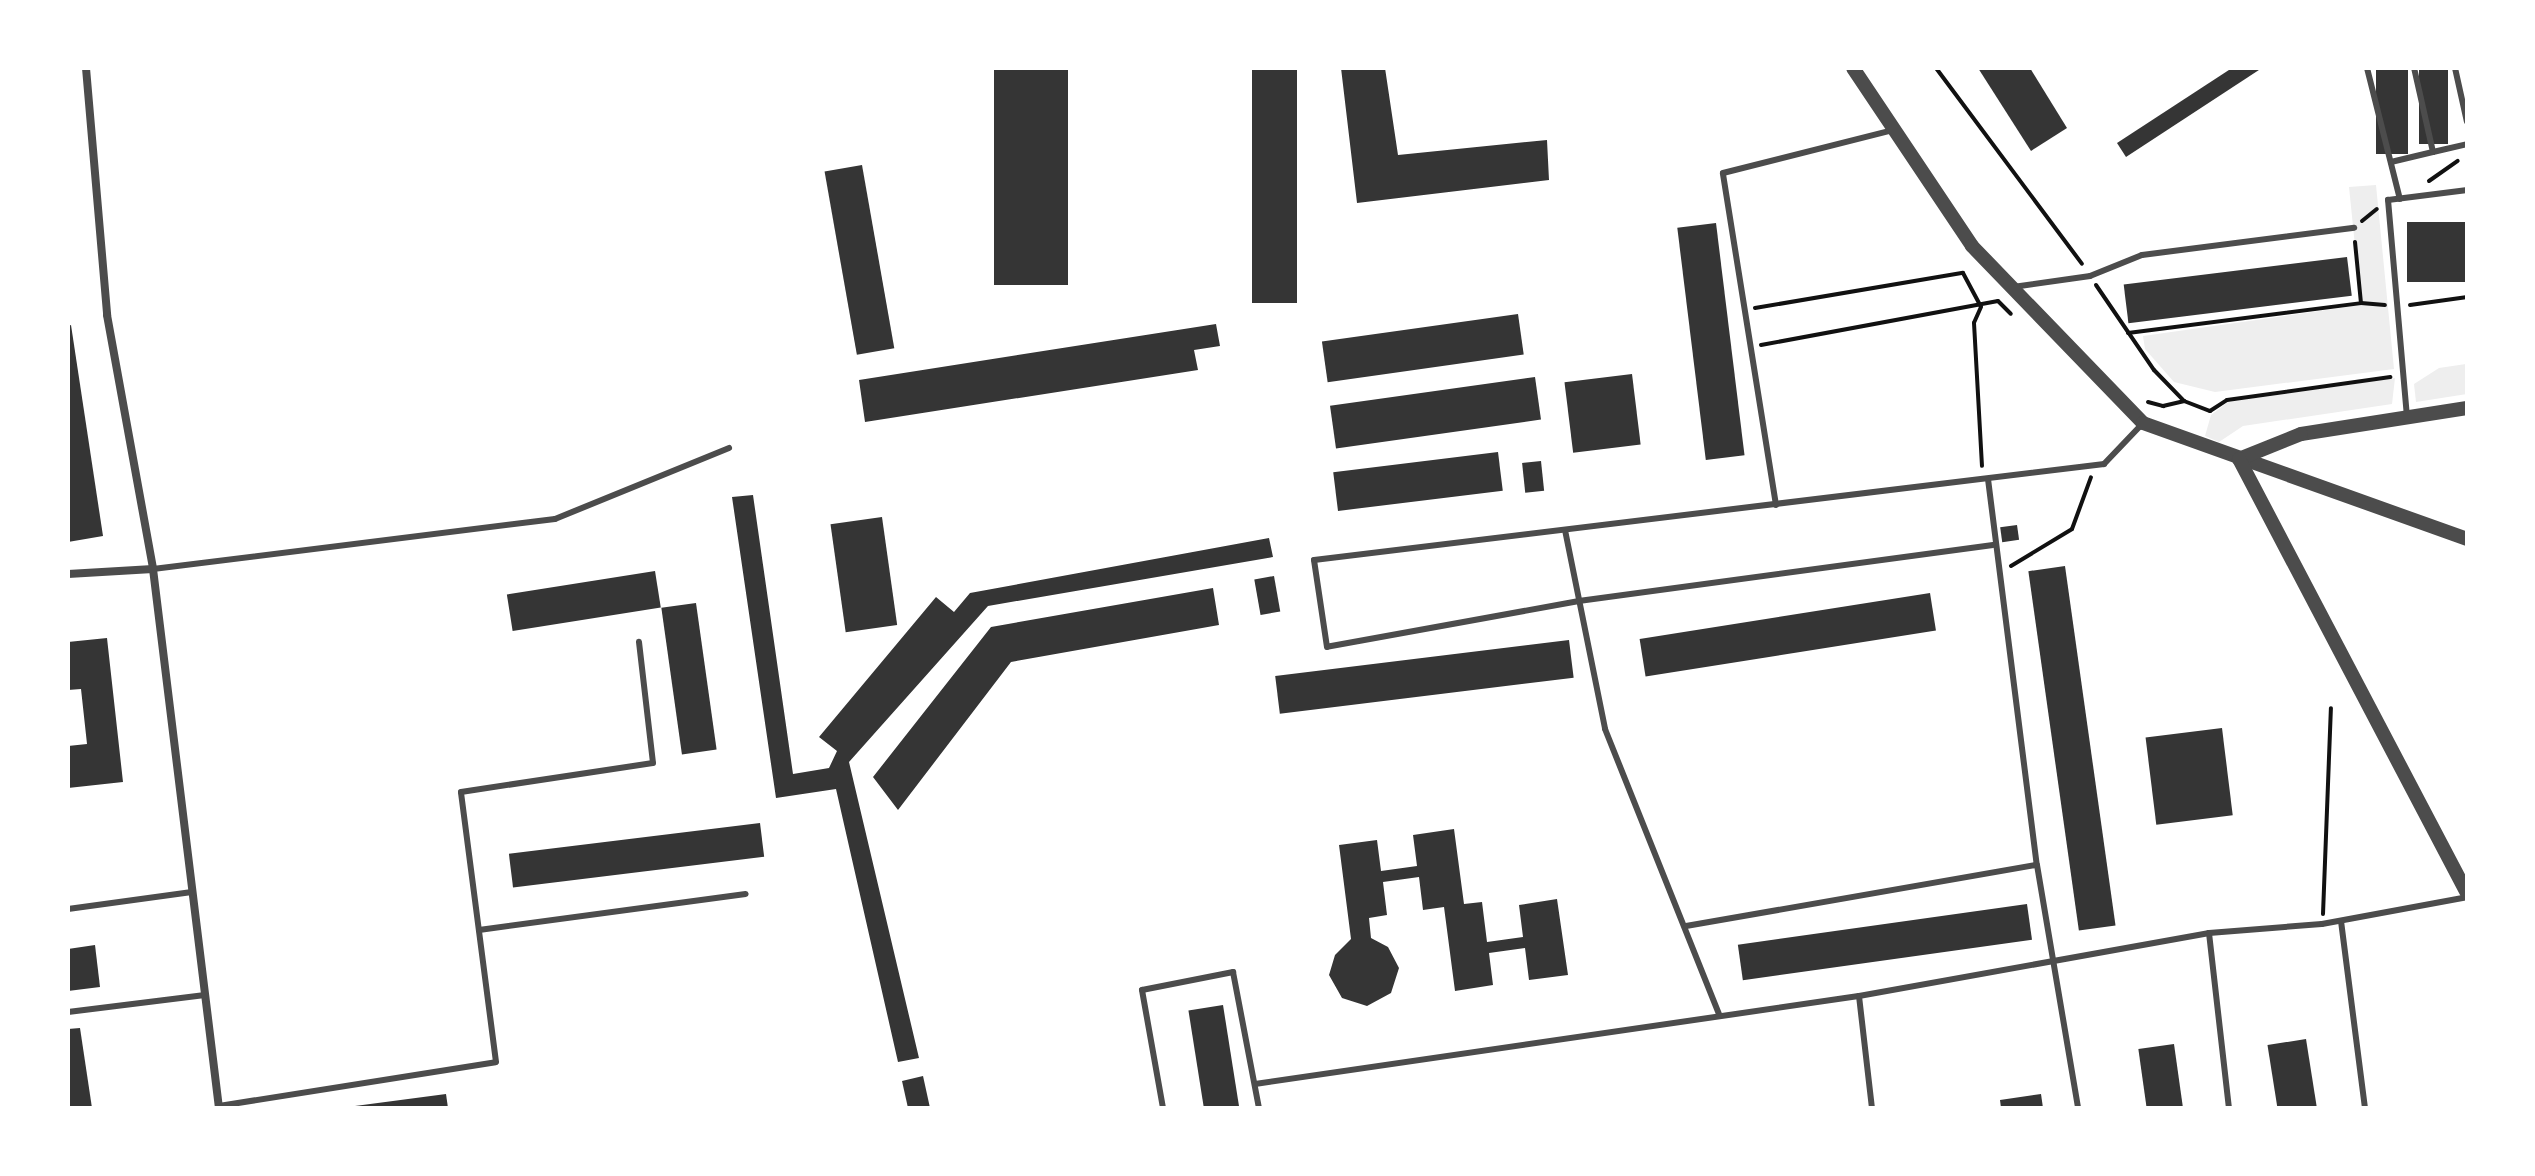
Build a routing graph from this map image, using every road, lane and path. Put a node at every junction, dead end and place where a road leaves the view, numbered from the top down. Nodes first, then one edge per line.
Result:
1 (86, 68) edge
2 (1853, 68) edge
3 (1936, 68) edge
4 (2367, 68) edge
5 (2414, 68) edge
6 (2455, 68) edge
7 (2467, 122) edge
8 (1893, 130) junction
9 (2467, 144) edge
10 (2433, 152) junction
11 (2467, 155) edge
12 (2391, 162) junction
13 (2467, 190) edge
14 (2402, 199) junction
15 (2388, 200) junction
16 (2354, 228) junction
17 (2090, 276) junction
18 (2010, 288) junction
19 (2467, 297) edge
20 (2361, 303) junction
21 (1981, 307) junction
22 (2400, 307) junction
23 (1745, 310) junction
24 (2019, 323) dead end
25 (2128, 333) junction
26 (1751, 346) junction
27 (2404, 375) junction
28 (2467, 408) edge
29 (2407, 417) junction
30 (2143, 423) junction
31 (729, 448) dead end
32 (2239, 459) junction
33 (2104, 464) junction
34 (1986, 479) junction
35 (1776, 505) junction
36 (1565, 530) junction
37 (2467, 539) edge
38 (1993, 545) junction
39 (153, 569) junction
40 (68, 574) edge
41 (1997, 574) junction
42 (1579, 601) junction
43 (639, 642) dead end
44 (2331, 708) dead end
45 (2037, 865) junction
46 (192, 892) junction
47 (746, 894) dead end
48 (2467, 895) edge
49 (68, 909) edge
50 (2341, 921) junction
51 (2322, 924) junction
52 (1686, 926) junction
53 (479, 930) junction
54 (2209, 933) junction
55 (2053, 962) junction
56 (205, 995) junction
57 (1859, 996) junction
58 (68, 1012) edge
59 (1719, 1014) junction
60 (1255, 1084) junction
61 (219, 1107) edge
62 (1163, 1108) edge
63 (1259, 1108) edge
64 (1872, 1108) edge
65 (2078, 1108) edge
66 (2229, 1108) edge
67 (2365, 1108) edge

1 - 39 street
2 - 8 street
3 - 17 path
4 - 12 lane
5 - 10 lane
6 - 7 lane
8 - 18 street
8 - 23 lane
9 - 10 lane
10 - 12 lane
11 - 14 path
12 - 14 lane
13 - 14 lane
14 - 15 lane
15 - 16 path
15 - 22 lane
16 - 17 lane
16 - 20 path
17 - 18 lane
17 - 25 path
18 - 30 street
19 - 22 path
20 - 22 path
20 - 25 path
21 - 23 path
21 - 24 path
21 - 26 path
21 - 34 path
22 - 27 lane
23 - 26 lane
25 - 27 path
26 - 35 lane
27 - 29 lane
28 - 29 street
29 - 32 street
30 - 32 street
30 - 33 lane
31 - 39 lane
32 - 37 street
32 - 48 street
33 - 34 lane
33 - 41 path
34 - 35 lane
34 - 38 lane
35 - 36 lane
36 - 42 lane
36 - 42 lane
38 - 41 lane
38 - 42 lane
39 - 40 street
39 - 46 street
41 - 45 lane
42 - 52 lane
43 - 53 lane
44 - 51 path
45 - 52 lane
45 - 55 lane
46 - 49 lane
46 - 56 street
47 - 53 lane
48 - 50 lane
50 - 51 lane
50 - 67 lane
51 - 54 lane
52 - 59 lane
53 - 61 lane
54 - 55 lane
54 - 66 lane
55 - 57 lane
55 - 65 lane
56 - 58 lane
56 - 61 street
57 - 59 lane
57 - 64 lane
59 - 60 lane
60 - 62 lane
60 - 63 lane

